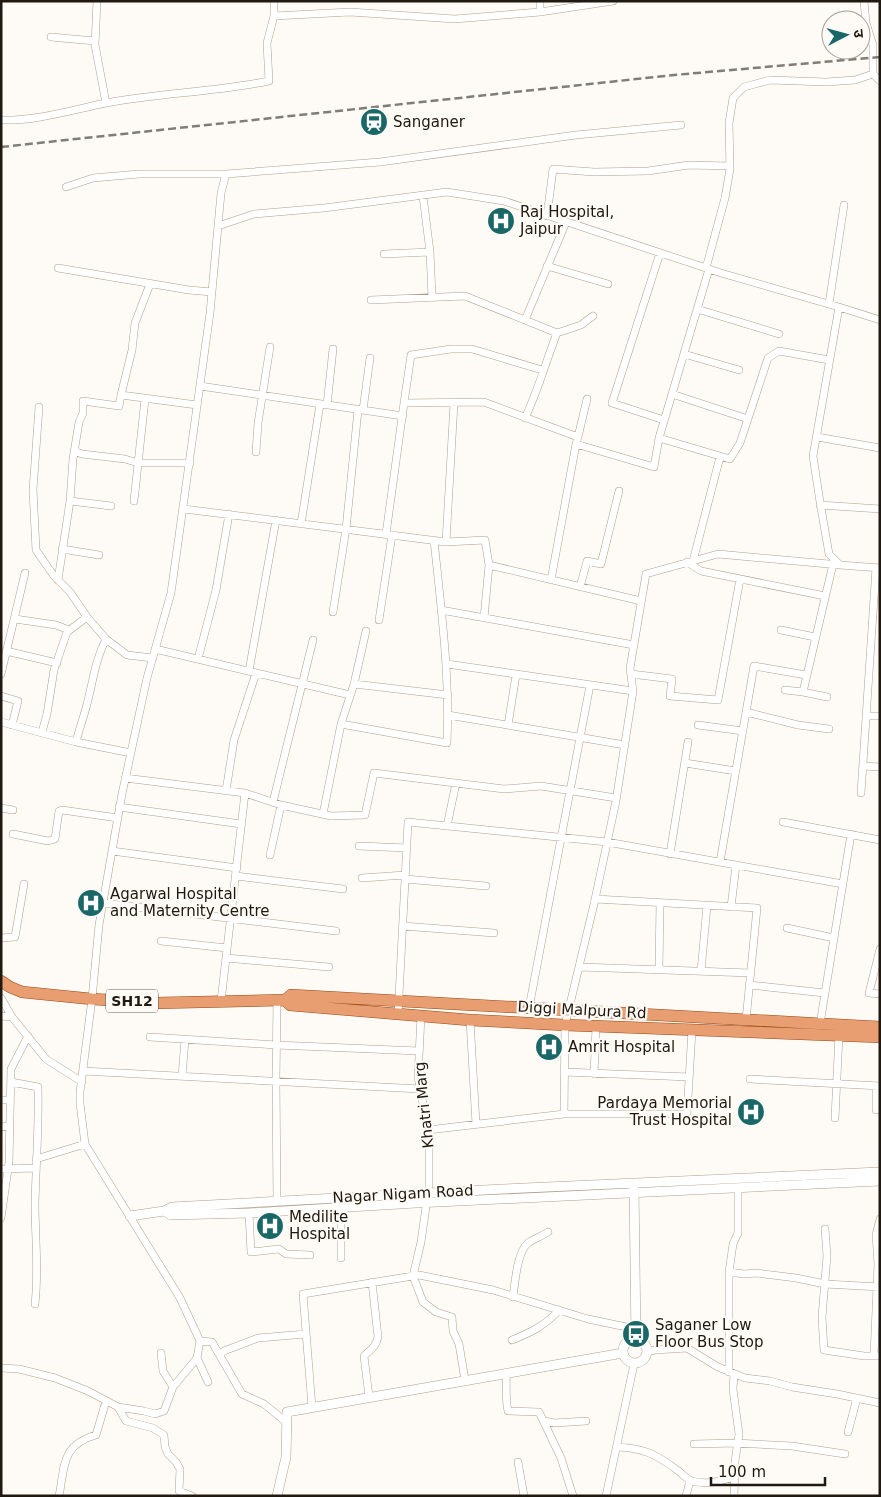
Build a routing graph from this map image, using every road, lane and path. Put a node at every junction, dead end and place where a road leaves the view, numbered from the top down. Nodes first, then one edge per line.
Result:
1 (97, 1) edge
2 (274, 1) edge
3 (540, 1) edge
4 (613, 1) edge
5 (864, 1) edge
6 (590, 3) edge
7 (540, 12) junction
8 (274, 16) junction
9 (51, 37) dead end
10 (95, 42) junction
11 (873, 74) junction
12 (880, 81) edge
13 (106, 103) junction
14 (1, 120) edge
15 (682, 125) dead end
16 (730, 166) junction
17 (226, 174) junction
18 (66, 188) dead end
19 (423, 196) junction
20 (844, 205) dead end
21 (548, 216) junction
22 (566, 222) junction
23 (218, 226) junction
24 (430, 252) junction
25 (660, 253) junction
26 (384, 254) dead end
27 (547, 266) junction
28 (58, 268) dead end
29 (707, 269) junction
30 (150, 284) junction
31 (608, 284) dead end
32 (212, 292) junction
33 (432, 297) junction
34 (371, 300) dead end
35 (829, 304) junction
36 (839, 307) junction
37 (697, 309) junction
38 (593, 316) dead end
39 (524, 320) junction
40 (880, 320) edge
41 (557, 333) junction
42 (779, 334) dead end
43 (270, 347) dead end
44 (334, 349) dead end
45 (684, 354) junction
46 (370, 358) dead end
47 (829, 360) junction
48 (542, 370) junction
49 (739, 370) dead end
50 (200, 386) junction
51 (672, 394) junction
52 (121, 395) junction
53 (262, 396) junction
54 (145, 399) junction
55 (587, 399) dead end
56 (404, 403) junction
57 (454, 403) junction
58 (197, 405) junction
59 (323, 405) junction
60 (39, 407) dead end
61 (360, 410) junction
62 (403, 416) junction
63 (525, 418) junction
64 (748, 419) junction
65 (664, 420) junction
66 (817, 437) junction
67 (659, 438) junction
68 (577, 440) junction
69 (880, 448) edge
70 (74, 451) junction
71 (256, 452) dead end
72 (720, 457) junction
73 (138, 462) junction
74 (190, 463) junction
75 (619, 491) dead end
76 (70, 501) junction
77 (134, 501) dead end
78 (820, 505) junction
79 (111, 506) dead end
80 (184, 509) junction
81 (880, 509) edge
82 (229, 514) junction
83 (276, 520) junction
84 (301, 524) junction
85 (346, 529) junction
86 (389, 535) junction
87 (434, 540) junction
88 (446, 542) junction
89 (62, 549) junction
90 (99, 555) dead end
91 (690, 562) junction
92 (489, 565) junction
93 (836, 565) junction
94 (878, 568) edge
95 (25, 573) dead end
96 (740, 579) junction
97 (58, 580) junction
98 (551, 580) junction
99 (580, 586) junction
100 (825, 596) junction
101 (641, 601) junction
102 (441, 610) junction
103 (334, 612) dead end
104 (87, 618) junction
105 (484, 618) junction
106 (15, 619) junction
107 (379, 620) dead end
108 (69, 630) junction
109 (781, 630) dead end
110 (366, 631) dead end
111 (815, 637) junction
112 (106, 639) junction
113 (313, 640) dead end
114 (634, 645) junction
115 (155, 649) junction
116 (6, 651) junction
117 (153, 658) junction
118 (198, 659) junction
119 (870, 660) junction
120 (880, 661) edge
121 (57, 663) junction
122 (447, 664) junction
123 (253, 672) junction
124 (1, 674) edge
125 (631, 674) junction
126 (516, 675) junction
127 (806, 675) junction
128 (302, 684) junction
129 (354, 684) junction
130 (590, 685) junction
131 (785, 690) dead end
132 (633, 691) junction
133 (803, 692) junction
134 (350, 695) junction
135 (448, 695) junction
136 (1, 696) edge
137 (827, 697) dead end
138 (746, 712) junction
139 (448, 715) junction
140 (866, 716) junction
141 (880, 716) edge
142 (1, 722) edge
143 (341, 724) junction
144 (698, 724) dead end
145 (12, 725) junction
146 (508, 725) junction
147 (829, 729) dead end
148 (742, 731) junction
149 (42, 732) junction
150 (580, 738) junction
151 (76, 742) junction
152 (688, 742) dead end
153 (625, 745) junction
154 (131, 752) junction
155 (685, 762) junction
156 (863, 766) junction
157 (880, 767) edge
158 (736, 771) junction
159 (125, 778) junction
160 (456, 783) junction
161 (571, 789) junction
162 (226, 791) junction
163 (245, 793) junction
164 (861, 793) dead end
165 (616, 798) junction
166 (277, 803) junction
167 (119, 807) junction
168 (1, 808) edge
169 (13, 810) dead end
170 (322, 814) junction
171 (118, 818) junction
172 (783, 822) dead end
173 (242, 824) junction
174 (447, 826) junction
175 (13, 834) dead end
176 (851, 834) junction
177 (561, 838) junction
178 (880, 840) edge
179 (607, 842) junction
180 (359, 846) dead end
181 (407, 848) junction
182 (112, 851) junction
183 (670, 854) junction
184 (270, 855) dead end
185 (720, 862) junction
186 (736, 865) junction
187 (237, 868) junction
188 (236, 876) junction
189 (405, 877) junction
190 (362, 878) dead end
191 (24, 884) dead end
192 (843, 884) junction
193 (486, 886) dead end
194 (343, 889) dead end
195 (595, 899) junction
196 (103, 903) junction
197 (660, 903) junction
198 (707, 906) junction
199 (731, 907) junction
200 (231, 918) junction
201 (402, 926) junction
202 (787, 928) dead end
203 (336, 931) dead end
204 (494, 933) dead end
205 (1, 938) edge
206 (834, 938) junction
207 (161, 941) dead end
208 (227, 948) junction
209 (880, 949) edge
210 (226, 958) junction
211 (329, 967) dead end
212 (580, 967) junction
213 (659, 970) junction
214 (701, 971) junction
215 (751, 972) junction
216 (1, 981) edge
217 (750, 985) junction
218 (825, 993) junction
219 (880, 994) edge
220 (1, 998) edge
221 (92, 999) junction
222 (281, 1000) junction
223 (398, 1000) junction
224 (221, 1001) junction
225 (529, 1008) junction
226 (569, 1010) junction
227 (398, 1014) junction
228 (1, 1016) edge
229 (421, 1016) junction
230 (12, 1017) junction
231 (470, 1020) junction
232 (746, 1020) junction
233 (820, 1024) junction
234 (565, 1025) junction
235 (596, 1027) junction
236 (880, 1028) edge
237 (692, 1030) junction
238 (839, 1035) junction
239 (28, 1036) junction
240 (880, 1037) edge
241 (150, 1038) dead end
242 (185, 1040) junction
243 (276, 1045) junction
244 (419, 1050) junction
245 (83, 1071) junction
246 (565, 1072) junction
247 (594, 1074) junction
248 (182, 1076) junction
249 (689, 1077) junction
250 (750, 1079) dead end
251 (11, 1082) junction
252 (82, 1082) junction
253 (276, 1082) junction
254 (836, 1083) junction
255 (878, 1086) edge
256 (420, 1089) junction
257 (1, 1100) edge
258 (10, 1100) junction
259 (876, 1110) dead end
260 (564, 1114) junction
261 (835, 1118) dead end
262 (476, 1124) junction
263 (10, 1126) junction
264 (1, 1127) edge
265 (428, 1130) junction
266 (85, 1144) junction
267 (36, 1159) junction
268 (36, 1168) junction
269 (5, 1169) edge
270 (880, 1172) edge
271 (880, 1181) edge
272 (738, 1188) junction
273 (634, 1189) junction
274 (426, 1198) junction
275 (277, 1201) junction
276 (340, 1208) junction
277 (164, 1211) junction
278 (249, 1213) junction
279 (130, 1216) junction
280 (1, 1218) edge
281 (880, 1219) edge
282 (825, 1229) dead end
283 (548, 1232) dead end
284 (310, 1255) dead end
285 (341, 1258) dead end
286 (730, 1272) junction
287 (413, 1276) junction
288 (372, 1282) junction
289 (825, 1284) junction
290 (878, 1287) edge
291 (513, 1296) junction
292 (35, 1304) dead end
293 (559, 1310) junction
294 (306, 1334) junction
295 (636, 1334) junction
296 (200, 1340) junction
297 (512, 1340) dead end
298 (647, 1352) junction
299 (161, 1353) dead end
300 (623, 1353) junction
301 (220, 1355) junction
302 (877, 1356) edge
303 (197, 1358) junction
304 (634, 1364) junction
305 (1, 1368) edge
306 (506, 1373) junction
307 (731, 1373) junction
308 (465, 1380) junction
309 (208, 1382) dead end
310 (173, 1387) junction
311 (369, 1397) junction
312 (857, 1398) junction
313 (106, 1400) junction
314 (880, 1403) edge
315 (118, 1407) junction
316 (312, 1407) junction
317 (544, 1421) junction
318 (586, 1421) dead end
319 (286, 1422) junction
320 (848, 1432) dead end
321 (736, 1443) junction
322 (694, 1444) dead end
323 (617, 1447) junction
324 (845, 1454) dead end
325 (518, 1462) dead end
326 (734, 1477) junction
327 (690, 1481) junction
328 (178, 1494) edge
329 (59, 1496) edge
330 (192, 1496) edge
331 (277, 1496) edge
332 (524, 1496) edge
333 (573, 1496) edge
334 (606, 1496) edge
335 (686, 1496) edge
336 (734, 1496) edge

1 - 10 street
2 - 8 street
3 - 7 street
4 - 6 street
5 - 11 street
6 - 7 street
7 - 8 street
8 - 13 street
9 - 10 street
10 - 13 street
11 - 12 street
11 - 16 street
13 - 14 street
15 - 17 street
16 - 21 street
16 - 29 street
17 - 18 street
17 - 23 street
19 - 21 street
19 - 23 street
19 - 24 street
20 - 35 street
21 - 22 street
22 - 25 street
22 - 27 street
23 - 32 street
24 - 26 street
24 - 33 street
25 - 29 street
25 - 65 street
27 - 31 street
27 - 39 street
28 - 30 street
29 - 35 street
29 - 37 street
30 - 32 street
30 - 52 street
32 - 50 street
33 - 34 street
33 - 39 street
35 - 36 street
36 - 40 street
36 - 47 street
37 - 42 street
37 - 45 street
38 - 41 street
39 - 41 street
41 - 48 street
43 - 53 street
44 - 59 street
45 - 49 street
45 - 51 street
46 - 61 street
47 - 64 street
47 - 66 street
48 - 56 street
48 - 63 street
50 - 53 street
50 - 58 street
51 - 64 street
51 - 65 street
52 - 54 street
52 - 70 street
53 - 59 street
53 - 71 street
54 - 58 street
54 - 73 street
55 - 68 street
56 - 57 street
56 - 62 street
57 - 63 street
57 - 88 street
58 - 74 street
59 - 61 street
59 - 84 street
60 - 97 street
61 - 62 street
61 - 85 street
62 - 86 street
63 - 68 street
64 - 72 street
65 - 67 street
66 - 69 street
66 - 78 street
67 - 68 street
67 - 72 street
68 - 98 street
70 - 73 street
70 - 76 street
72 - 91 street
73 - 74 street
73 - 77 street
74 - 80 street
75 - 99 street
76 - 79 street
76 - 89 street
78 - 81 street
78 - 93 street
80 - 82 street
80 - 115 street
82 - 83 street
82 - 118 street
83 - 84 street
83 - 123 street
84 - 85 street
85 - 86 street
85 - 103 street
86 - 87 street
86 - 107 street
87 - 88 street
87 - 102 street
88 - 92 street
89 - 90 street
89 - 97 street
91 - 93 street
91 - 96 street
91 - 101 street
92 - 98 street
92 - 105 street
93 - 94 street
93 - 100 street
94 - 119 street
95 - 106 street
96 - 100 street
96 - 125 street
97 - 104 street
98 - 99 street
99 - 101 street
100 - 111 street
101 - 114 street
102 - 105 street
102 - 122 street
104 - 108 street
104 - 112 street
105 - 114 street
106 - 108 street
106 - 116 street
108 - 121 street
109 - 111 street
110 - 129 street
111 - 127 street
112 - 117 street
112 - 151 street
113 - 128 street
114 - 125 street
115 - 117 street
115 - 118 street
116 - 121 street
116 - 124 street
117 - 154 street
118 - 123 street
119 - 120 street
119 - 140 street
121 - 149 street
122 - 126 street
122 - 135 street
123 - 128 street
123 - 162 street
125 - 132 street
126 - 130 street
126 - 146 street
127 - 133 street
127 - 138 street
128 - 134 street
128 - 166 street
129 - 134 street
129 - 135 street
130 - 132 street
130 - 150 street
131 - 133 street
132 - 153 street
133 - 137 street
134 - 143 street
135 - 139 street
136 - 145 street
138 - 147 street
138 - 148 street
139 - 143 street
139 - 146 street
140 - 141 street
140 - 156 street
142 - 145 street
143 - 170 street
144 - 148 street
145 - 149 street
146 - 150 street
148 - 158 street
149 - 151 street
150 - 153 street
150 - 161 street
151 - 154 street
152 - 155 street
153 - 165 street
154 - 159 street
155 - 158 street
155 - 183 street
156 - 157 street
156 - 164 street
158 - 185 street
159 - 162 street
159 - 167 street
160 - 161 street
160 - 170 street
160 - 174 street
161 - 165 street
161 - 177 street
162 - 163 street
163 - 166 street
163 - 173 street
165 - 179 street
166 - 170 street
166 - 184 street
167 - 171 street
167 - 173 street
168 - 169 street
171 - 175 street
171 - 182 street
172 - 176 street
173 - 187 street
174 - 177 street
174 - 181 street
176 - 178 street
176 - 192 street
177 - 179 street
177 - 225 street
179 - 183 street
179 - 195 street
180 - 181 street
181 - 189 street
182 - 187 street
182 - 196 street
183 - 185 street
185 - 186 street
186 - 192 street
186 - 199 street
187 - 188 street
188 - 194 street
188 - 200 street
189 - 190 street
189 - 193 street
189 - 201 street
191 - 205 street
192 - 206 street
195 - 197 street
195 - 212 street
196 - 200 street
196 - 221 street
197 - 198 street
197 - 213 street
198 - 199 street
198 - 214 street
199 - 215 street
200 - 203 street
200 - 208 street
201 - 204 street
201 - 223 street
202 - 206 street
206 - 218 street
207 - 208 street
208 - 210 street
209 - 219 street
210 - 211 street
210 - 224 street
212 - 213 street
212 - 226 street
213 - 214 street
214 - 215 street
215 - 217 street
216 - 221 main road, Diggi Malpura Rd / SH12
217 - 218 street
217 - 232 street
218 - 233 street
220 - 230 street
221 - 224 main road, Diggi Malpura Rd / SH12
221 - 245 street
222 - 223 main road, Diggi Malpura Rd
222 - 224 main road, Diggi Malpura Rd / SH12
222 - 227 main road, Diggi Malpura Rd / SH12
222 - 243 street
223 - 225 main road, Diggi Malpura Rd
223 - 227 street
225 - 226 main road, Diggi Malpura Rd
226 - 232 main road, Diggi Malpura Rd
226 - 234 street
227 - 229 main road, Diggi Malpura Rd / SH12
228 - 230 street
229 - 231 main road, Diggi Malpura Rd / SH12
229 - 244 street, Khatri Marg
230 - 239 street
231 - 234 main road, Diggi Malpura Rd / SH12
231 - 262 street
232 - 233 main road, Diggi Malpura Rd
233 - 236 main road, Diggi Malpura Rd
234 - 235 main road, Diggi Malpura Rd / SH12
234 - 246 street
235 - 237 main road, Diggi Malpura Rd / SH12
235 - 247 street
237 - 238 main road, Diggi Malpura Rd / SH12
237 - 249 street
238 - 240 main road, Diggi Malpura Rd / SH12
238 - 254 street
239 - 251 street
239 - 252 street
241 - 242 street
242 - 243 street
242 - 248 street
243 - 244 street
243 - 253 street
244 - 256 street, Khatri Marg
245 - 248 street
245 - 252 street
246 - 247 street
246 - 260 street
247 - 249 street
248 - 253 street
249 - 260 street
250 - 254 street
251 - 258 street
251 - 267 street
252 - 266 street
253 - 256 street
253 - 275 street
254 - 255 street
254 - 261 street
255 - 259 street
256 - 265 street, Khatri Marg
257 - 258 street
258 - 263 street
260 - 262 street
262 - 265 street
263 - 264 street
263 - 269 street
265 - 274 street, Khatri Marg
266 - 267 street
266 - 279 street
267 - 268 street
268 - 269 street
268 - 292 street
269 - 280 street
270 - 273 street, Nagar Nigam Road
271 - 272 street, Nagar Nigam Road
272 - 273 street, Nagar Nigam Road
272 - 286 street
273 - 274 street, Nagar Nigam Road
273 - 295 street
274 - 275 street, Nagar Nigam Road
274 - 276 street, Nagar Nigam Road
274 - 287 street, Khatri Marg
275 - 277 street, Nagar Nigam Road
276 - 278 street, Nagar Nigam Road
276 - 285 street
277 - 278 street, Nagar Nigam Road
277 - 279 street
278 - 284 street
279 - 296 street
281 - 290 street
282 - 289 street
283 - 291 street
286 - 289 street
286 - 307 street
287 - 288 street
287 - 291 street
287 - 308 street
288 - 294 street
288 - 311 street
289 - 290 street
289 - 302 street
290 - 302 street
291 - 293 street
293 - 295 street
293 - 297 street
294 - 301 street
294 - 316 street
295 - 298 street
295 - 300 street
296 - 301 street
296 - 303 street
298 - 304 street
298 - 307 street
299 - 310 street
300 - 304 street
300 - 306 street
301 - 319 street
303 - 309 street
303 - 310 street
304 - 323 street
305 - 313 street
306 - 308 street
306 - 317 street
307 - 312 street
307 - 321 street
308 - 311 street
310 - 315 street
311 - 316 street
312 - 314 street
312 - 320 street
313 - 315 street
313 - 329 street
315 - 328 street
316 - 319 street
317 - 318 street
317 - 333 street
319 - 331 street
321 - 322 street
321 - 324 street
321 - 326 street
323 - 327 street
323 - 334 street
325 - 332 street
326 - 327 street
326 - 336 street
327 - 335 street
328 - 330 street

